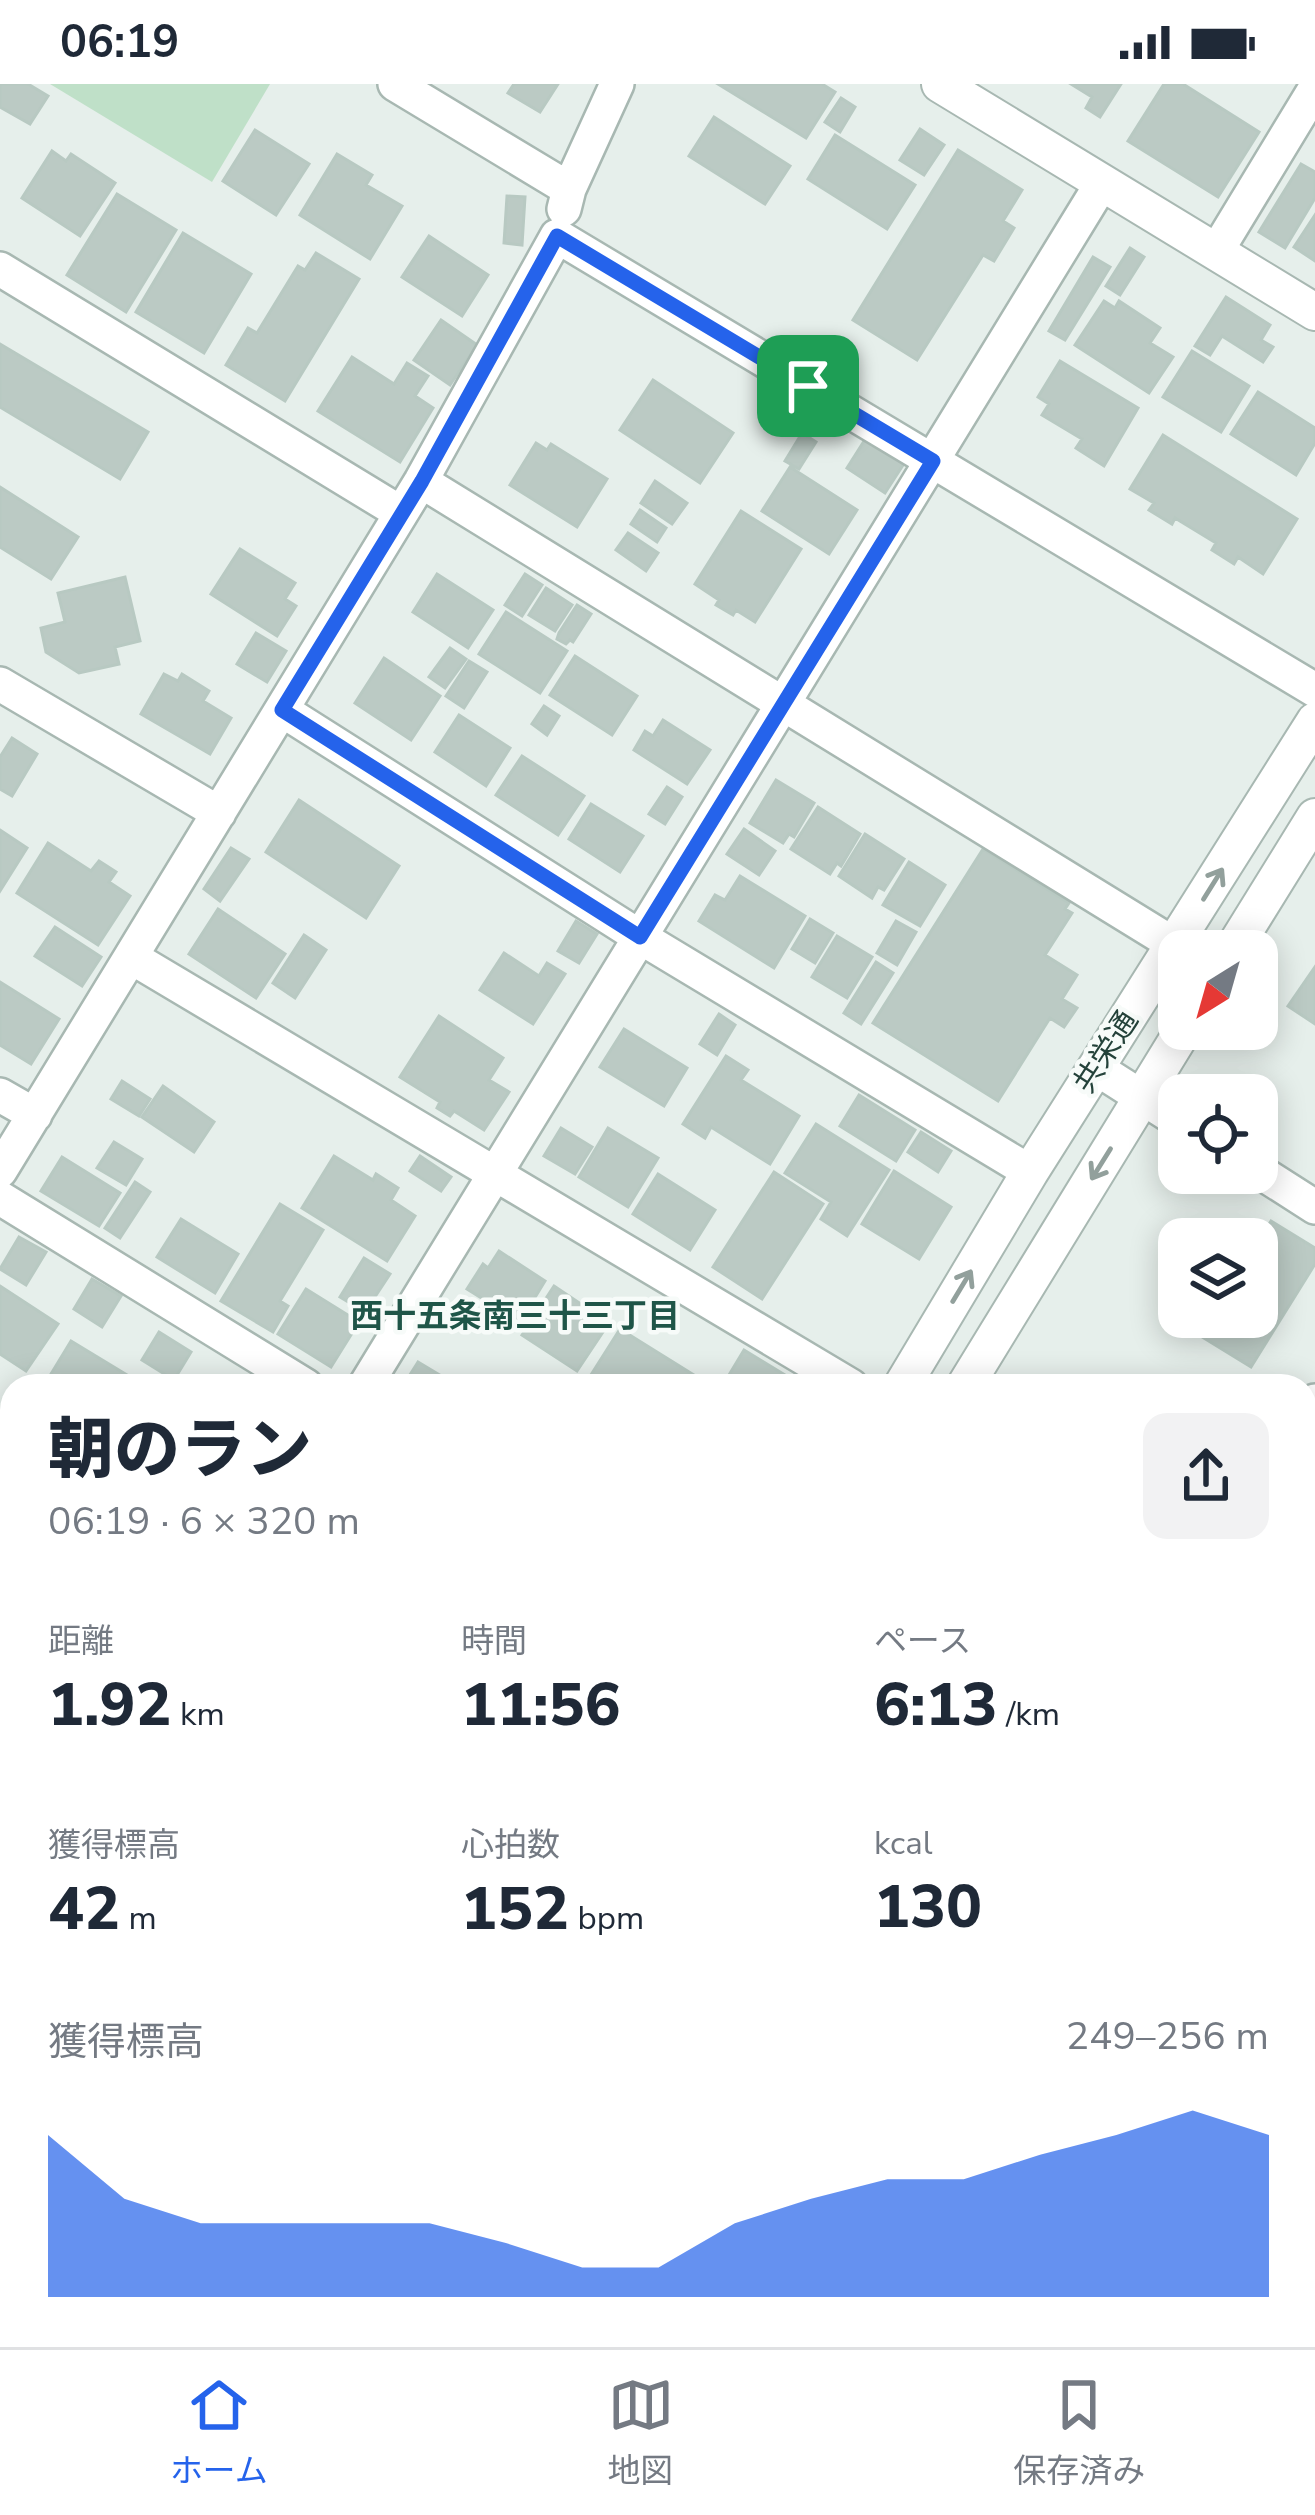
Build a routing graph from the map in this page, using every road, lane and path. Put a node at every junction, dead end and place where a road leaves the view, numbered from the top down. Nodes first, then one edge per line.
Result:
1 (395, 84) edge
2 (617, 84) edge
3 (940, 84) edge
4 (1315, 89) edge
5 (1102, 183) junction
6 (569, 189) junction
7 (557, 236) junction
8 (1216, 252) junction
9 (0, 269) edge
10 (1315, 312) edge
11 (933, 461) junction
12 (422, 481) junction
13 (401, 513) junction
14 (0, 684) edge
15 (1315, 689) edge
16 (784, 704) junction
17 (282, 710) junction
18 (1315, 721) edge
19 (218, 813) junction
20 (1315, 817) edge
21 (1184, 930) edge
22 (1245, 930) edge
23 (1158, 935) edge
24 (640, 937) junction
25 (131, 957) junction
26 (1158, 971) edge
27 (1171, 1050) edge
28 (1096, 1068) junction
29 (0, 1095) edge
30 (1142, 1098) junction
31 (1158, 1108) edge
32 (35, 1115) junction
33 (0, 1171) edge
34 (1030, 1172) junction
35 (495, 1173) junction
36 (1278, 1183) edge
37 (0, 1198) edge
38 (1315, 1207) edge
39 (287, 1374) edge
40 (372, 1374) edge
41 (831, 1374) edge
42 (909, 1374) edge
43 (972, 1374) edge

1 - 6 street
2 - 6 street
3 - 5 street
4 - 8 street
5 - 8 street
5 - 11 street
6 - 7 street
7 - 11 street
7 - 12 street
8 - 10 street
9 - 13 street
11 - 15 street
11 - 16 street
12 - 13 street
12 - 16 street
13 - 17 street
14 - 19 street
16 - 23 street
16 - 24 street
17 - 19 street
17 - 24 street
21 -> 18 street, 共栄通
19 - 25 street
20 - 22 street
24 - 34 street
24 - 35 street
25 - 32 street
25 - 35 street
26 - 28 street, 共栄通
27 - 30 street, 共栄通
28 - 30 street
28 - 34 street, 共栄通
29 - 32 street
30 - 31 street
30 -> 43 street, 共栄通
32 - 33 street
42 -> 34 street, 共栄通
35 - 40 street
35 - 41 street
36 - 38 street
37 - 39 street

